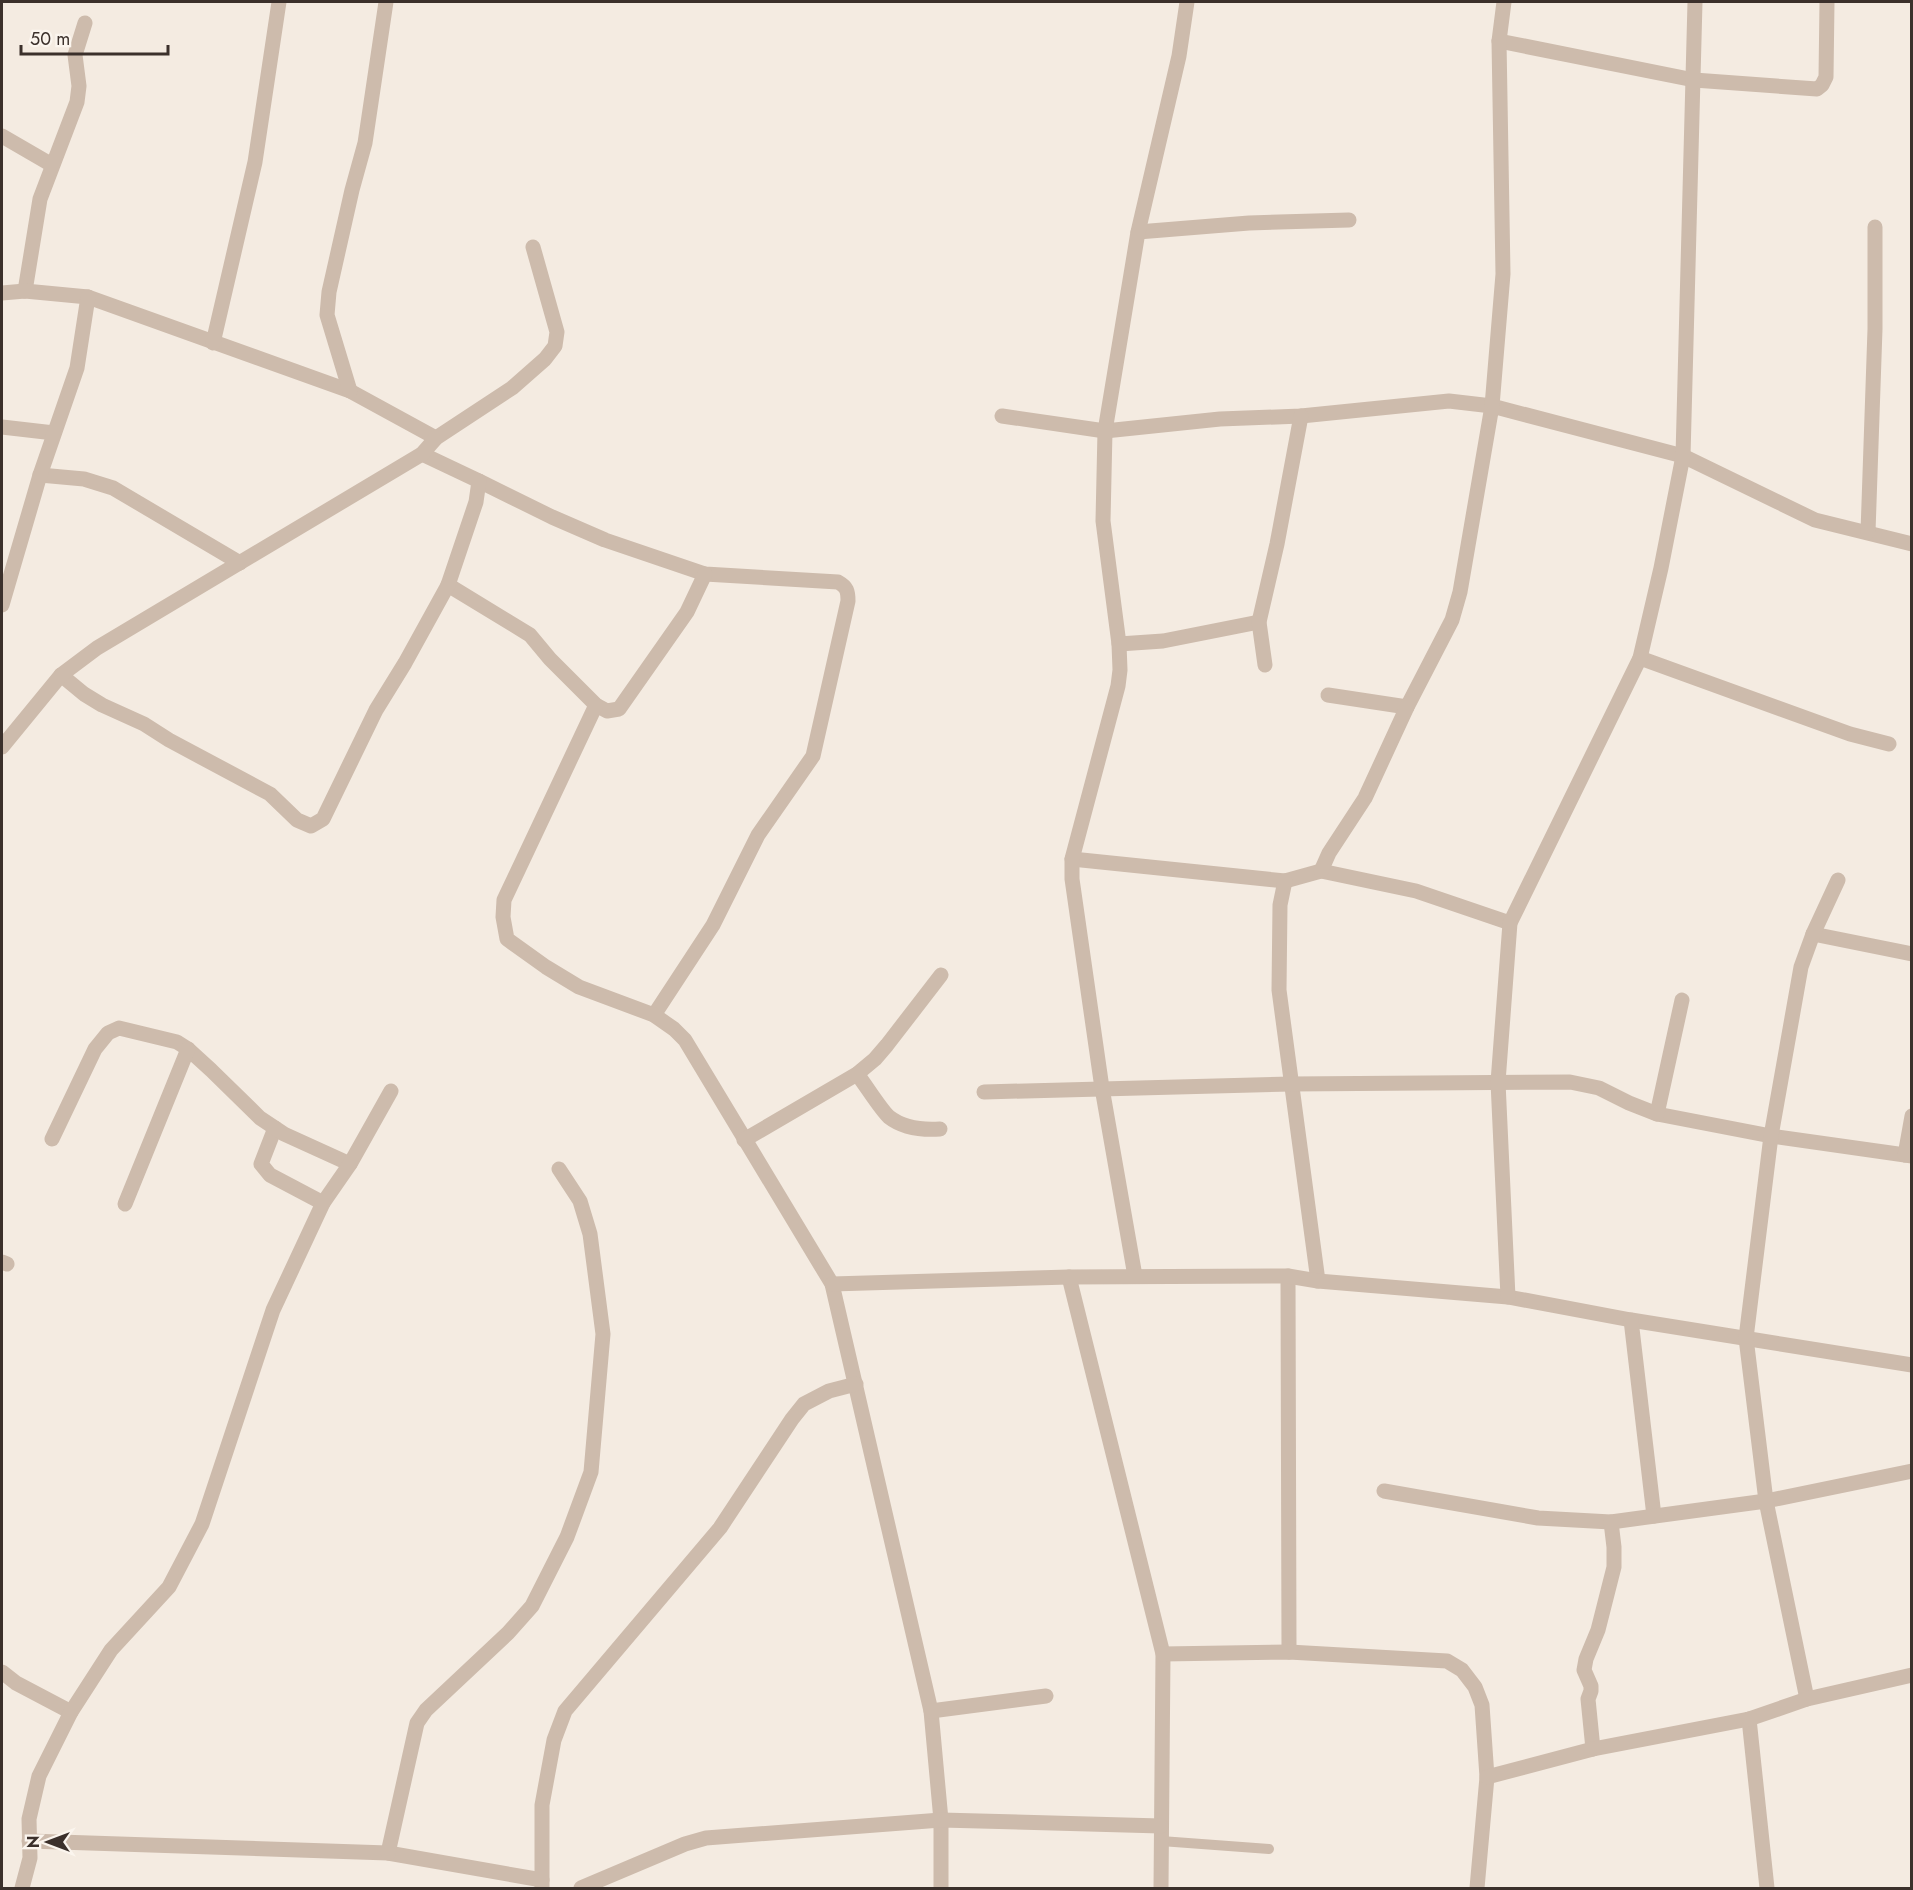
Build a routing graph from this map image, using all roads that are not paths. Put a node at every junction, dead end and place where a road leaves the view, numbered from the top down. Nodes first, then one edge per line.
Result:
1 (279, 2) edge
2 (386, 2) edge
3 (1187, 2) edge
4 (1504, 2) edge
5 (1695, 2) edge
6 (1827, 2) edge
7 (85, 23) dead end
8 (1499, 41) junction
9 (1694, 80) junction
10 (2, 136) edge
11 (52, 165) junction
12 (1349, 220) dead end
13 (1875, 227) dead end
14 (1138, 232) junction
15 (533, 246) dead end
16 (24, 291) junction
17 (2, 293) edge
18 (88, 297) junction
19 (213, 343) junction
20 (350, 391) junction
21 (1492, 406) junction
22 (1002, 416) dead end
23 (1301, 416) junction
24 (2, 427) edge
25 (1105, 430) junction
26 (54, 433) junction
27 (436, 438) junction
28 (422, 454) junction
29 (1683, 456) junction
30 (40, 475) junction
31 (479, 481) junction
32 (1868, 532) junction
33 (1911, 543) edge
34 (240, 562) junction
35 (705, 574) junction
36 (448, 585) junction
37 (2, 605) edge
38 (1259, 622) junction
39 (1119, 644) junction
40 (1640, 658) junction
41 (1265, 665) dead end
42 (61, 675) junction
43 (1328, 694) dead end
44 (596, 705) junction
45 (1407, 707) junction
46 (1889, 744) dead end
47 (2, 747) edge
48 (1072, 859) junction
49 (1322, 871) junction
50 (1838, 880) dead end
51 (1286, 881) junction
52 (1510, 923) junction
53 (1814, 934) junction
54 (1911, 954) edge
55 (941, 975) dead end
56 (1682, 1000) dead end
57 (654, 1016) junction
58 (188, 1049) junction
59 (857, 1074) junction
60 (1498, 1082) junction
61 (1291, 1084) junction
62 (1102, 1088) junction
63 (392, 1091) dead end
64 (984, 1092) dead end
65 (1657, 1114) junction
66 (1911, 1116) edge
67 (274, 1128) junction
68 (940, 1129) dead end
69 (1771, 1136) junction
70 (52, 1139) dead end
71 (744, 1140) junction
72 (1908, 1155) edge
73 (350, 1164) junction
74 (559, 1169) dead end
75 (323, 1203) junction
76 (124, 1204) dead end
77 (1135, 1276) junction
78 (1288, 1276) junction
79 (1069, 1277) junction
80 (1318, 1281) junction
81 (832, 1284) junction
82 (1508, 1297) junction
83 (1631, 1320) junction
84 (1746, 1338) junction
85 (1911, 1365) edge
86 (856, 1384) junction
87 (1911, 1471) edge
88 (1384, 1491) dead end
89 (1766, 1501) junction
90 (1654, 1516) junction
91 (1611, 1522) junction
92 (1289, 1652) junction
93 (1163, 1654) junction
94 (2, 1672) edge
95 (1911, 1675) edge
96 (1046, 1696) dead end
97 (1807, 1700) junction
98 (931, 1711) junction
99 (71, 1712) junction
100 (1749, 1719) junction
101 (1593, 1749) junction
102 (1487, 1777) junction
103 (941, 1820) junction
104 (1161, 1833) junction
105 (29, 1841) junction
106 (1269, 1849) dead end
107 (388, 1853) junction
108 (542, 1884) edge
109 (22, 1888) edge
110 (581, 1888) edge
111 (942, 1888) edge
112 (1161, 1888) edge
113 (1477, 1888) edge
114 (1767, 1888) edge

1 - 19 street
2 - 20 street
3 - 14 street
4 - 8 street
5 - 9 street
6 - 9 street
7 - 11 street
8 - 9 street
8 - 21 street
9 - 29 street
10 - 11 street
11 - 16 street
12 - 14 street
13 - 32 street
14 - 25 street
15 - 27 street
16 - 17 street
16 - 18 street
18 - 19 street
18 - 26 street
19 - 20 street
20 - 27 street
21 - 23 street
21 - 29 street
21 - 45 street
22 - 25 street
23 - 25 street
23 - 38 street
24 - 26 street
25 - 39 street
26 - 30 street
27 - 28 street
28 - 31 street
28 - 34 street
29 - 32 street
29 - 40 street
30 - 34 street
30 - 37 street
31 - 35 street
31 - 36 street
32 - 33 street
34 - 42 street
35 - 44 street
35 - 57 street
36 - 42 street
36 - 44 street
38 - 39 street
38 - 41 street
39 - 48 street
40 - 46 street
40 - 52 street
42 - 47 street
43 - 45 street
44 - 57 street
45 - 49 street
48 - 51 street
48 - 62 street
49 - 51 street
49 - 52 street
50 - 53 street
51 - 61 street
52 - 60 street
53 - 54 street
53 - 69 street
55 - 59 street
56 - 65 street
57 - 71 street
58 - 67 street
58 - 70 street
58 - 76 street
59 - 68 street
59 - 71 street
60 - 61 street
60 - 65 street
60 - 82 street
61 - 62 street
61 - 80 street
62 - 64 street
62 - 77 street
63 - 73 street
65 - 69 street
66 - 72 street
67 - 73 street
67 - 75 street
69 - 72 street
69 - 84 street
71 - 81 street
73 - 75 street
74 - 107 street
75 - 99 street
77 - 78 street
77 - 79 street
78 - 80 street
78 - 92 street
79 - 81 street
79 - 93 street
80 - 82 street
81 - 86 street
82 - 83 street
83 - 84 street
83 - 90 street
84 - 85 street
84 - 89 street
86 - 98 street
86 - 108 street
87 - 89 street
88 - 91 street
89 - 90 street
89 - 97 street
90 - 91 street
91 - 101 street
92 - 93 street
92 - 102 street
93 - 104 street
94 - 99 street
95 - 97 street
96 - 98 street
97 - 100 street
98 - 103 street
99 - 105 street
100 - 101 street
100 - 114 street
101 - 102 street
102 - 113 street
103 - 104 street
103 - 110 street
103 - 111 street
104 - 106 lane
104 - 112 street
105 - 107 street
105 - 109 street
107 - 108 street

